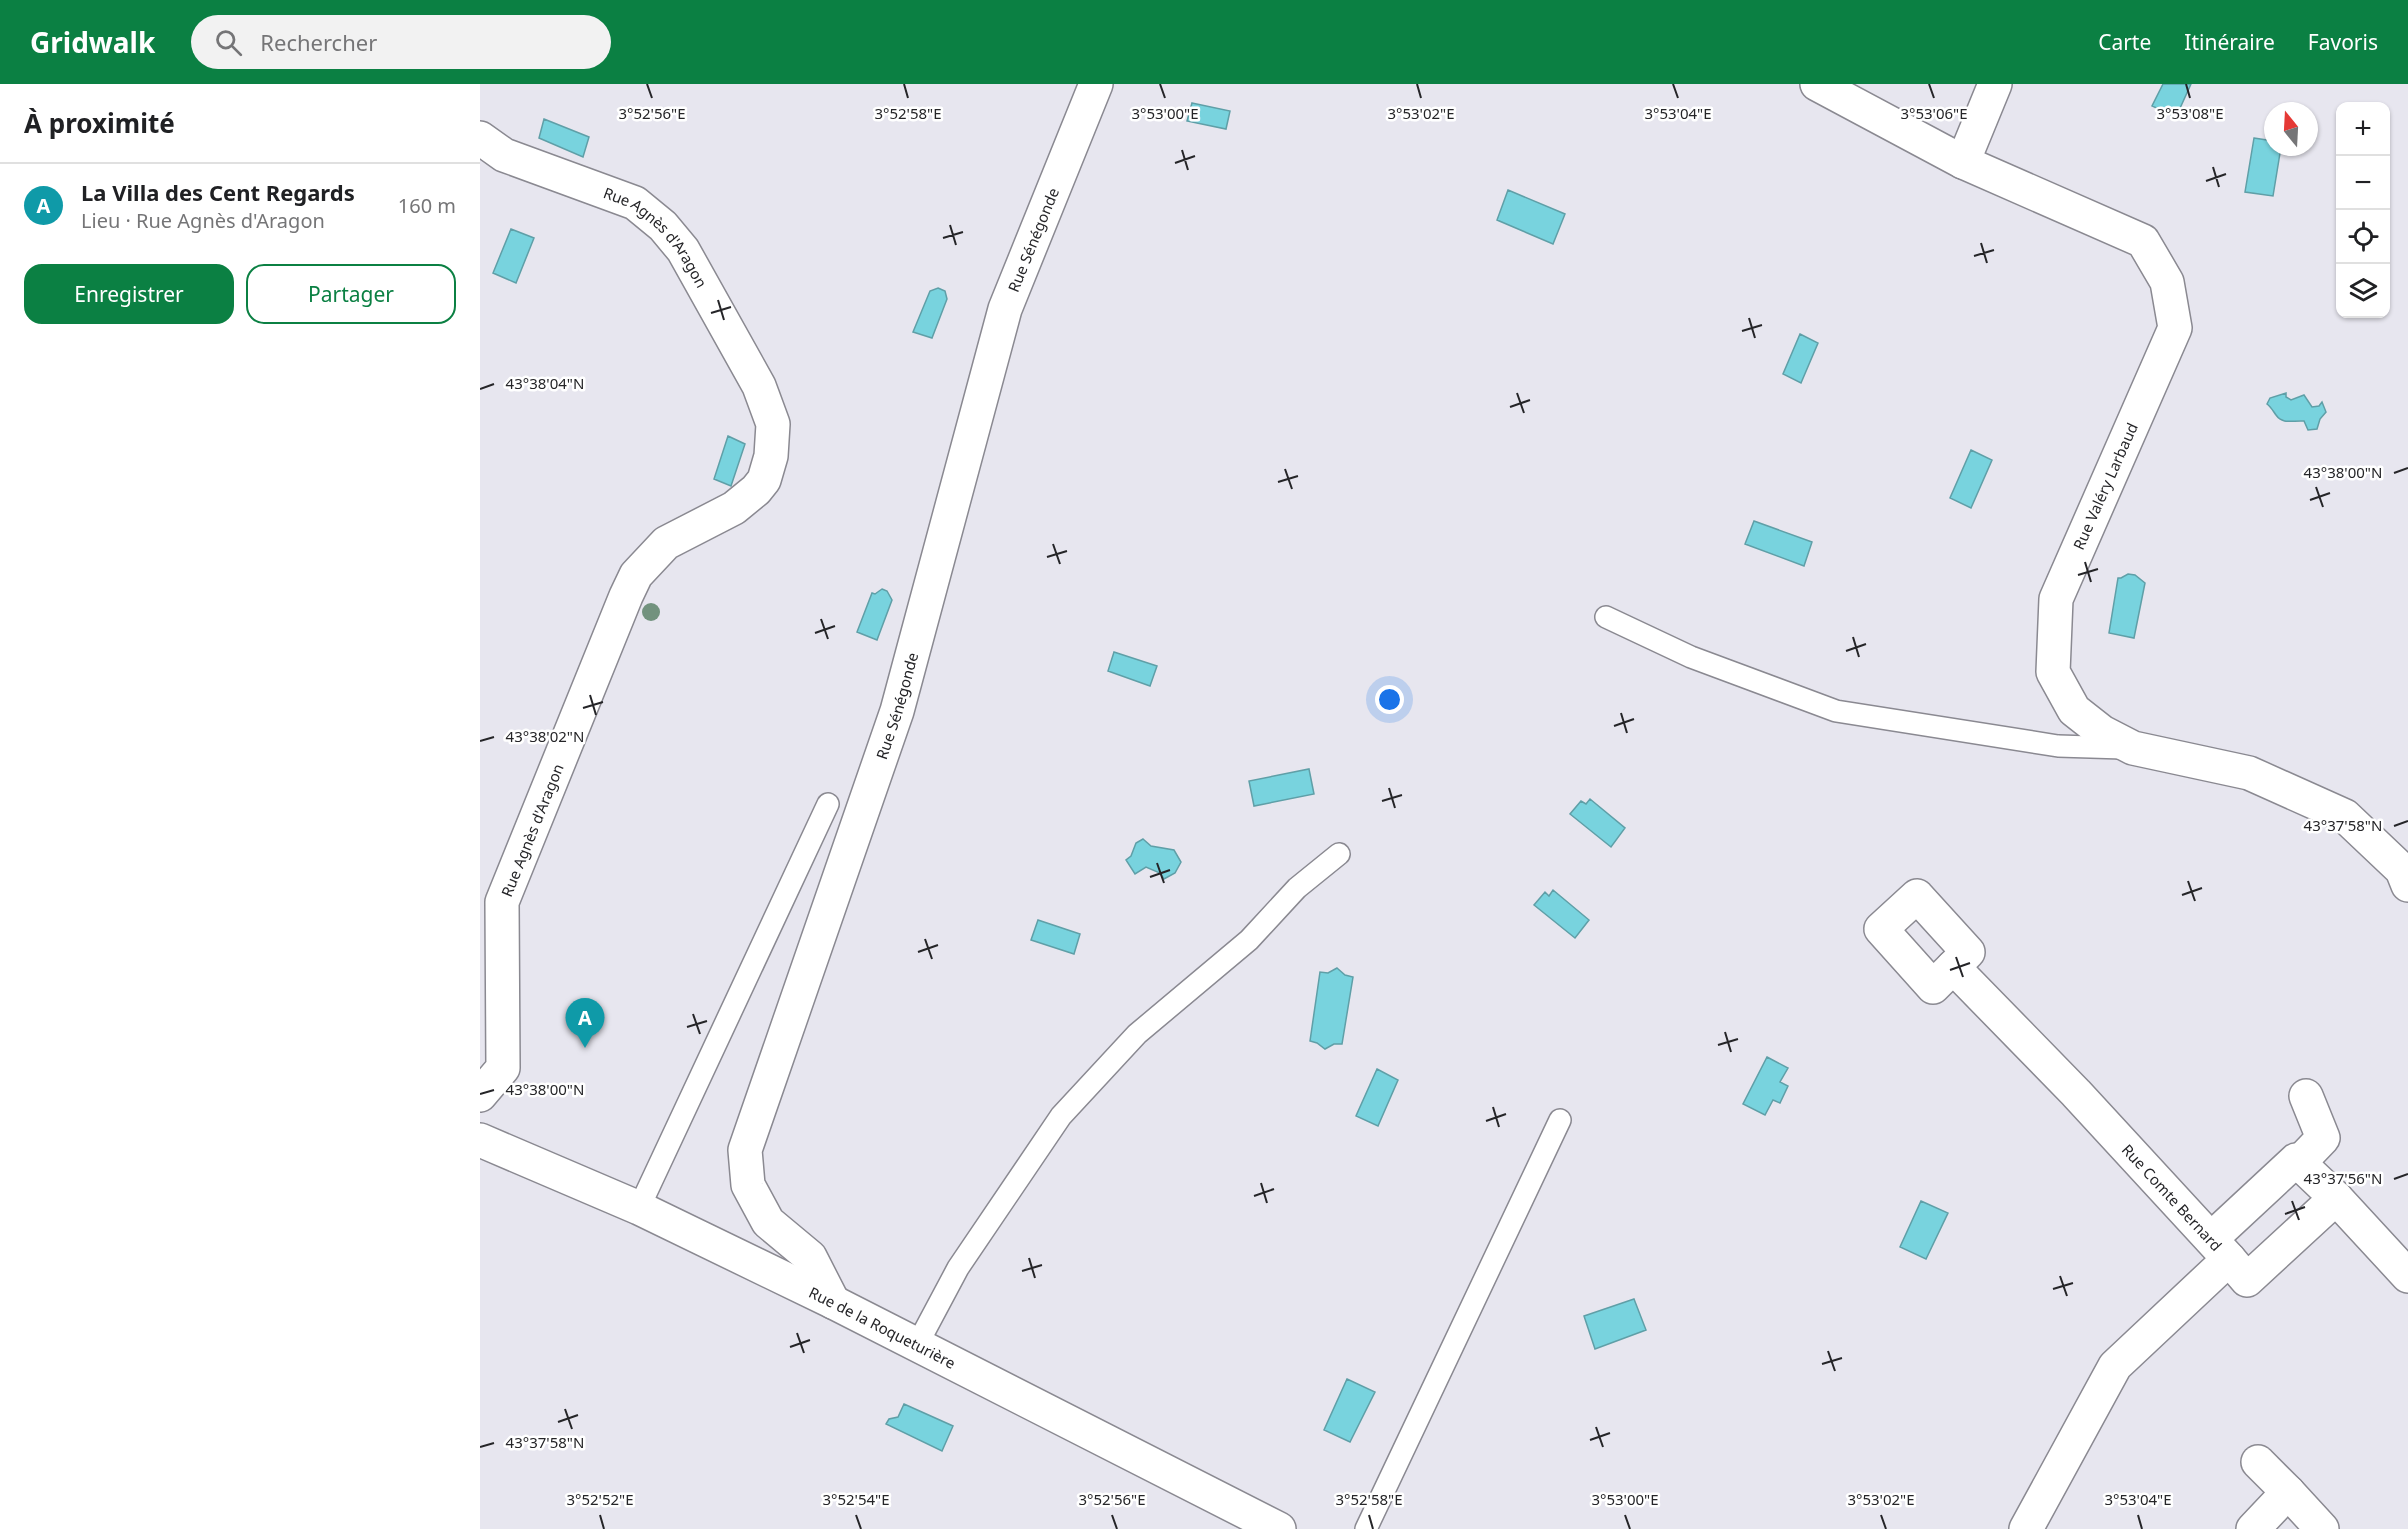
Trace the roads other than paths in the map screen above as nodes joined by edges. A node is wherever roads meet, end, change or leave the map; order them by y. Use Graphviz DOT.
graph roads {
  1 [pos="1096,84"];
  2 [pos="1817,84"];
  3 [pos="1995,84"];
  4 [pos="480,138"];
  5 [pos="1963,162"];
  6 [pos="1606,617"];
  7 [pos="2133,748"];
  8 [pos="828,804"];
  9 [pos="1339,854"];
  10 [pos="2408,885"];
  11 [pos="1953,968"];
  12 [pos="480,1095"];
  13 [pos="2306,1096"];
  14 [pos="1560,1120"];
  15 [pos="480,1140"];
  16 [pos="2299,1163"];
  17 [pos="2336,1198"];
  18 [pos="639,1208"];
  19 [pos="2220,1249"];
  20 [pos="2408,1276"];
  21 [pos="833,1302"];
  22 [pos="917,1345"];
  23 [pos="2259,1462"];
  24 [pos="2288,1492"];
  25 [pos="1279,1529"];
  26 [pos="1366,1529"];
  27 [pos="2026,1529"];
  28 [pos="2253,1529"];
  29 [pos="2322,1529"];
  1 -- 21 [label="street, Rue Sénégonde"];
  2 -- 5 [label="street, Rue Valéry Larbaud"];
  3 -- 5 [label="street"];
  4 -- 12 [label="street, Rue Agnès d'Aragon"];
  5 -- 7 [label="street, Rue Valéry Larbaud"];
  6 -- 7 [label="lane"];
  7 -- 10 [label="street, Rue Valéry Larbaud"];
  8 -- 18 [label="lane"];
  9 -- 22 [label="lane"];
  11 -- 19 [label="street, Rue Comte Bernard"];
  13 -- 16 [label="street"];
  14 -- 26 [label="lane"];
  15 -- 18 [label="street, Rue de la Roqueturière"];
  16 -- 17 [label="street"];
  16 -- 19 [label="street"];
  17 -- 19 [label="street"];
  17 -- 20 [label="street"];
  18 -- 21 [label="street, Rue de la Roqueturière"];
  19 -- 27 [label="street, Rue Comte Bernard"];
  21 -- 22 [label="street, Rue de la Roqueturière"];
  22 -- 25 [label="street, Rue de la Roqueturière"];
  23 -- 24 [label="street"];
  24 -- 28 [label="street"];
  24 -- 29 [label="street"];
}
